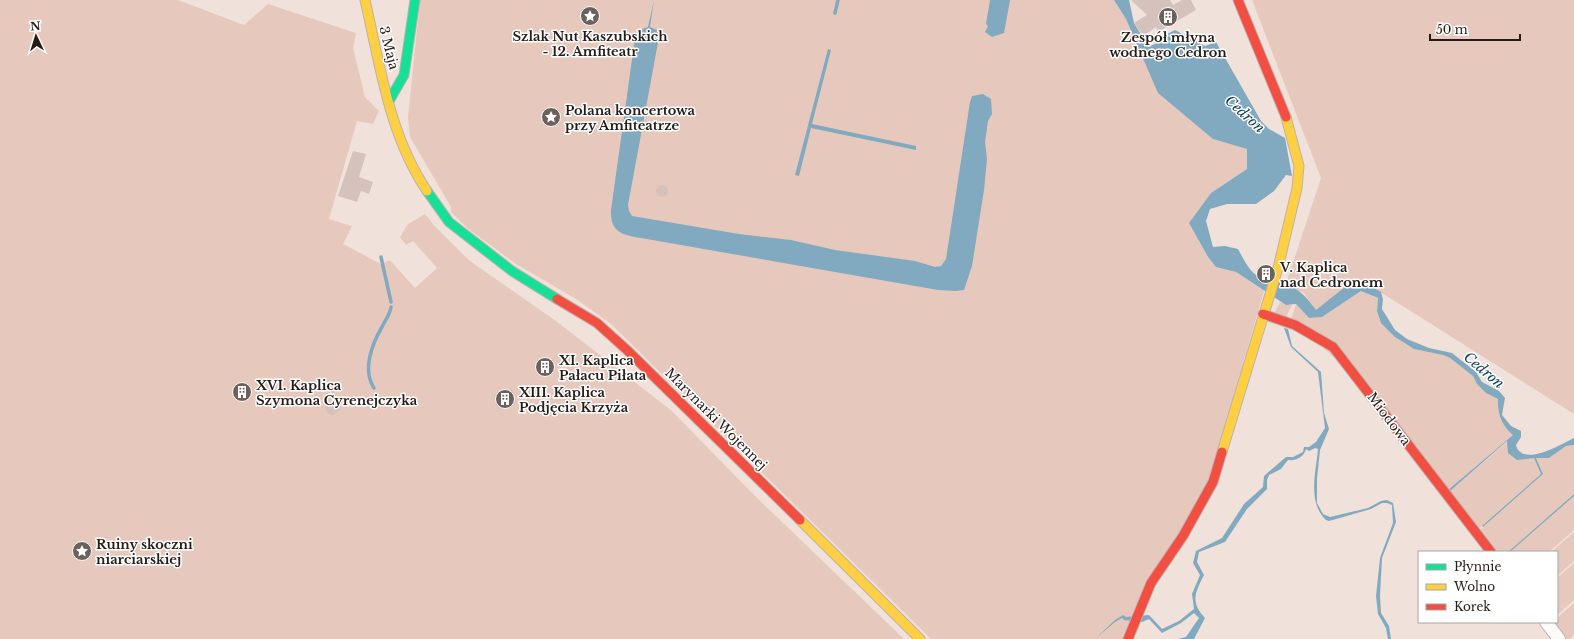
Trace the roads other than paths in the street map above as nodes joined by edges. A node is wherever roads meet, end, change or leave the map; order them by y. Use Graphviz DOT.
graph roads {
  1 [pos="364,0"];
  2 [pos="415,0"];
  3 [pos="1238,0"];
  4 [pos="389,101"];
  5 [pos="1263,314"];
  6 [pos="1490,551"];
  7 [pos="1547,623"];
  8 [pos="920,639"];
  9 [pos="1128,639"];
  10 [pos="1559,639"];
  1 -- 4 [label="street, 3 Maja"];
  2 -- 4 [label="street"];
  3 -- 5 [label="street"];
  4 -- 8 [label="street, Marynarki Wojennej"];
  5 -- 6 [label="street, Miodowa"];
  5 -- 9 [label="street"];
  7 -- 10 [label="street"];
}
